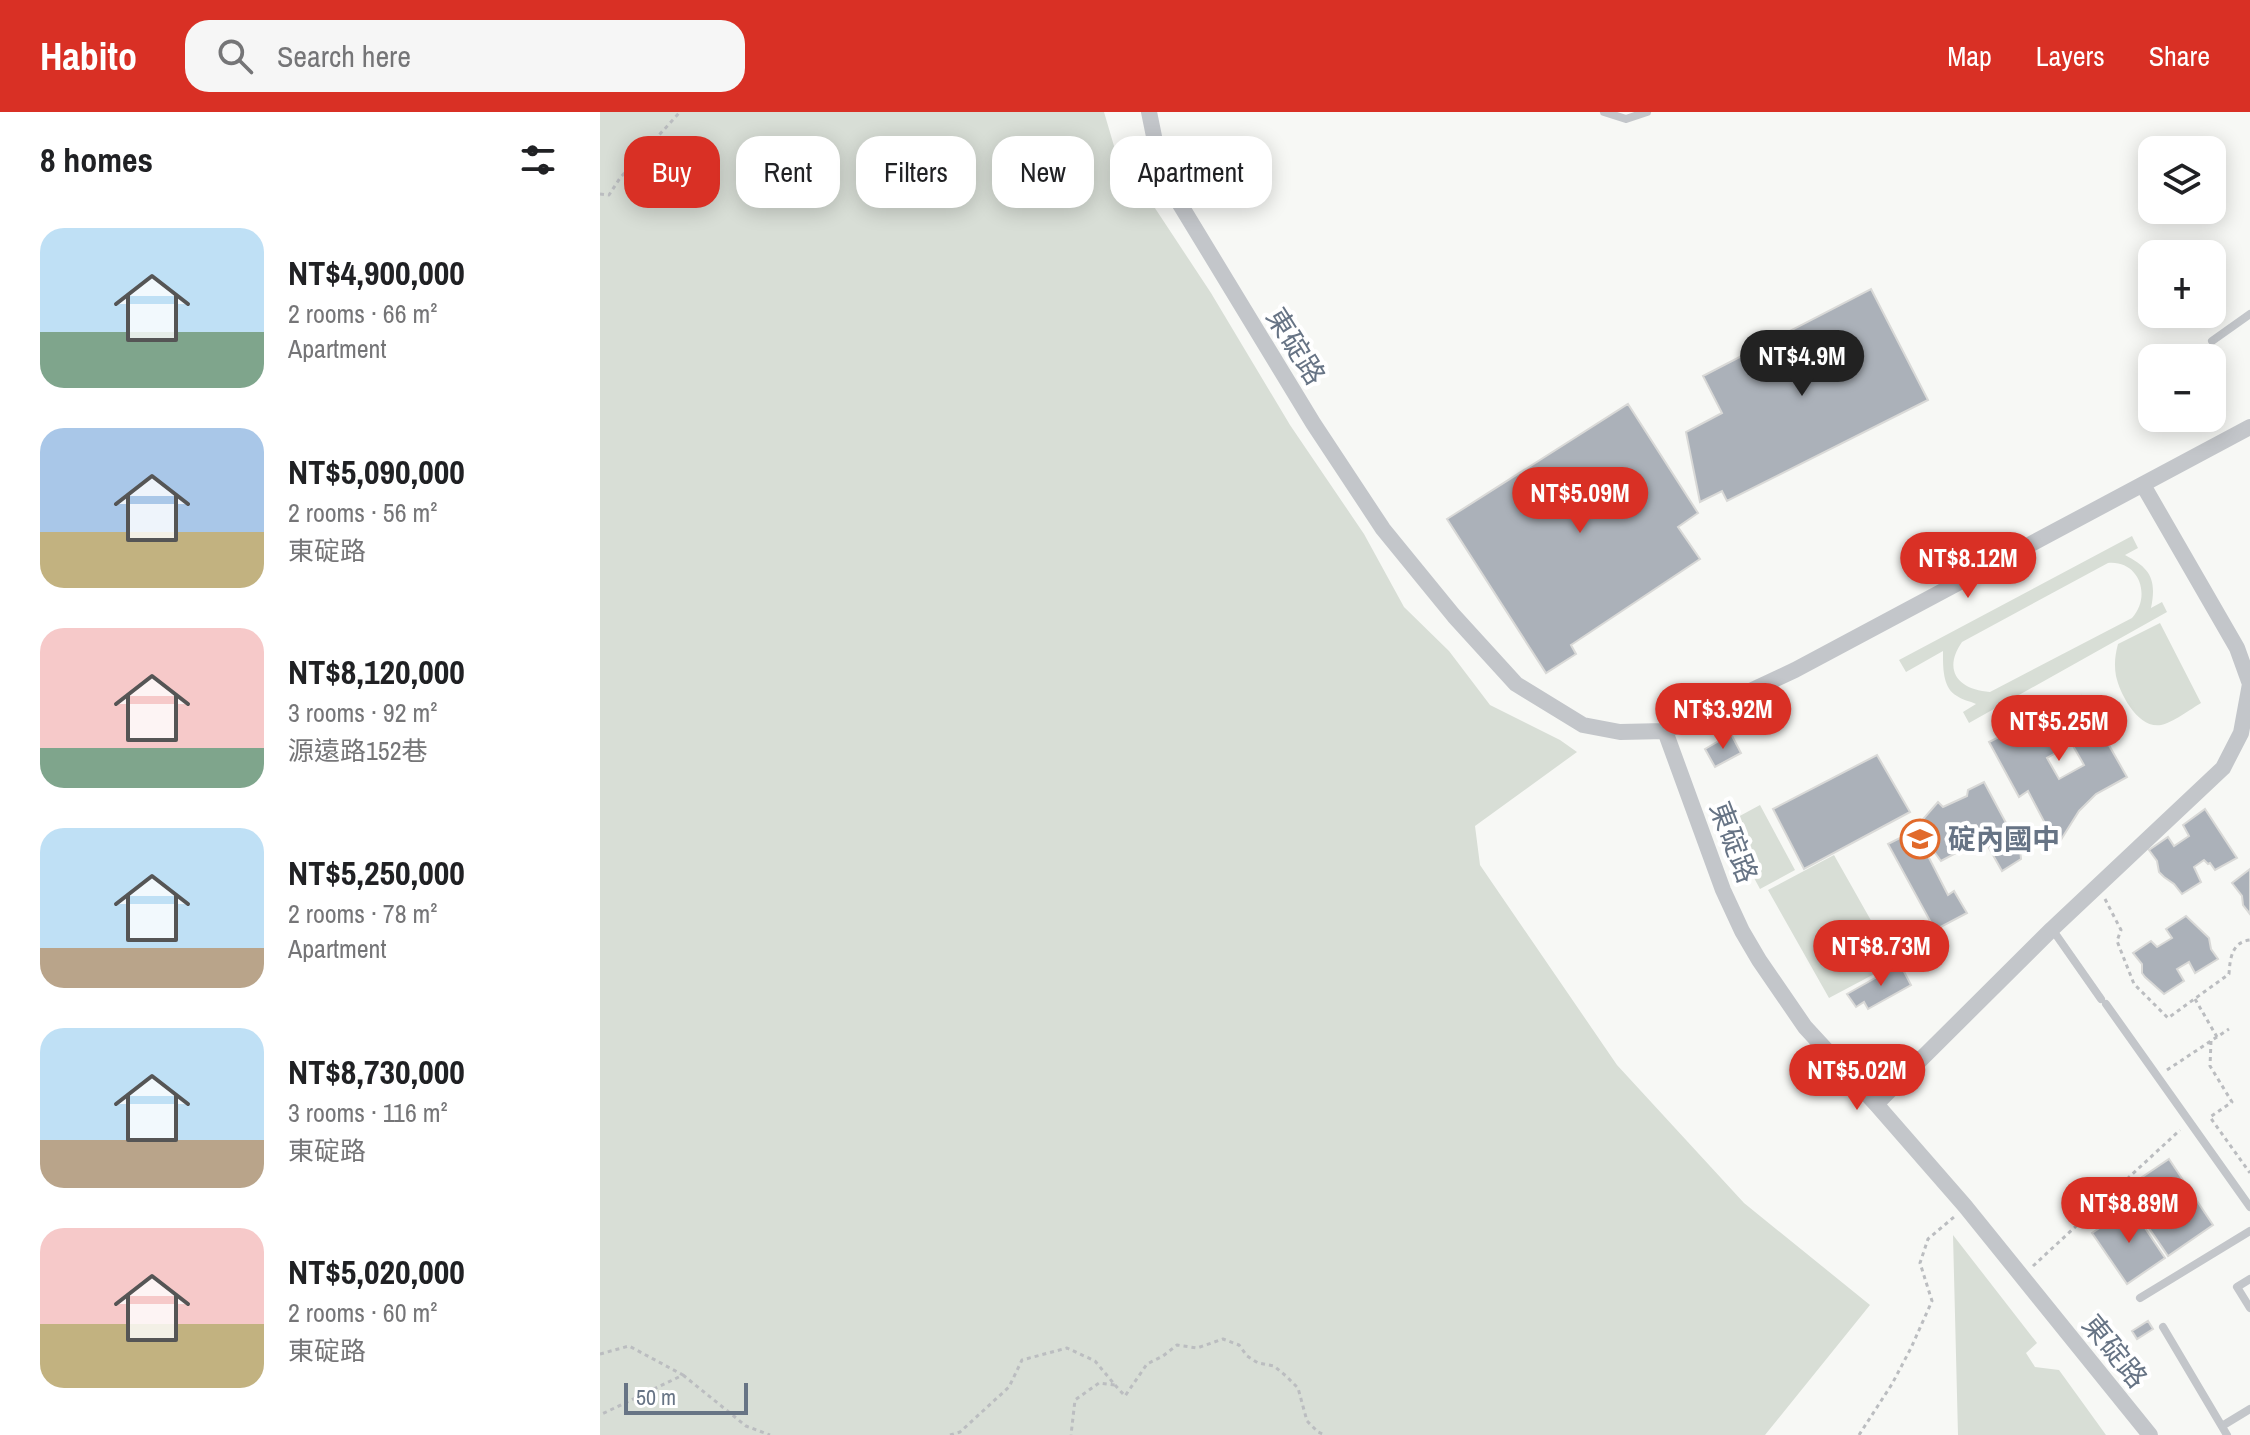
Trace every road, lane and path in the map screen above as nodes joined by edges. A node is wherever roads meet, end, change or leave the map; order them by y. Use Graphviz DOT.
graph roads {
  1 [pos="680,112"];
  2 [pos="1149,112"];
  3 [pos="1604,112"];
  4 [pos="1647,112"];
  5 [pos="600,194"];
  6 [pos="2250,314"];
  7 [pos="2212,341"];
  8 [pos="2250,427"];
  9 [pos="2143,485"];
  10 [pos="1665,731"];
  11 [pos="2246,735"];
  12 [pos="2105,899"];
  13 [pos="2052,929"];
  14 [pos="2250,940"];
  15 [pos="2195,999"];
  16 [pos="2229,1029"];
  17 [pos="2217,1037"];
  18 [pos="2211,1041"];
  19 [pos="2157,1076"];
  20 [pos="1876,1104"];
  21 [pos="2189,1122"];
  22 [pos="2250,1173"];
  23 [pos="1965,1206"];
  24 [pos="2250,1207"];
  25 [pos="2250,1231"];
  26 [pos="2021,1277"];
  27 [pos="2250,1279"];
  28 [pos="2140,1298"];
  29 [pos="2250,1308"];
  30 [pos="2163,1327"];
  31 [pos="600,1354"];
  32 [pos="683,1375"];
  33 [pos="1115,1385"];
  34 [pos="2250,1409"];
  35 [pos="600,1415"];
  36 [pos="2222,1426"];
  37 [pos="770,1435"];
  38 [pos="950,1435"];
  39 [pos="1071,1435"];
  40 [pos="1325,1435"];
  41 [pos="1859,1435"];
  42 [pos="2150,1435"];
  43 [pos="2227,1435"];
  1 -- 5 [label="path"];
  2 -- 10 [label="street, 東碇路"];
  3 -- 4 [label="lane"];
  6 -- 7 [label="lane"];
  8 -- 9 [label="street"];
  9 -- 10 [label="street"];
  9 -- 11 [label="street"];
  10 -- 20 [label="street, 東碇路"];
  11 -- 13 [label="street"];
  12 -- 15 [label="path"];
  13 -- 19 [label="lane"];
  13 -- 20 [label="street"];
  14 -- 15 [label="path"];
  15 -- 17 [label="path"];
  16 -- 17 [label="path"];
  17 -- 18 [label="path"];
  18 -- 19 [label="path"];
  18 -- 22 [label="path"];
  19 -- 21 [label="lane"];
  20 -- 23 [label="street, 東碇路"];
  21 -- 24 [label="lane"];
  21 -- 26 [label="path"];
  23 -- 26 [label="street, 東碇路"];
  23 -- 41 [label="path"];
  25 -- 28 [label="lane"];
  26 -- 42 [label="street, 東碇路"];
  27 -- 29 [label="lane"];
  30 -- 36 [label="lane"];
  31 -- 32 [label="path"];
  32 -- 35 [label="path"];
  32 -- 37 [label="path"];
  33 -- 38 [label="path"];
  33 -- 39 [label="path"];
  33 -- 40 [label="path"];
  34 -- 36 [label="lane"];
  36 -- 43 [label="lane"];
}
